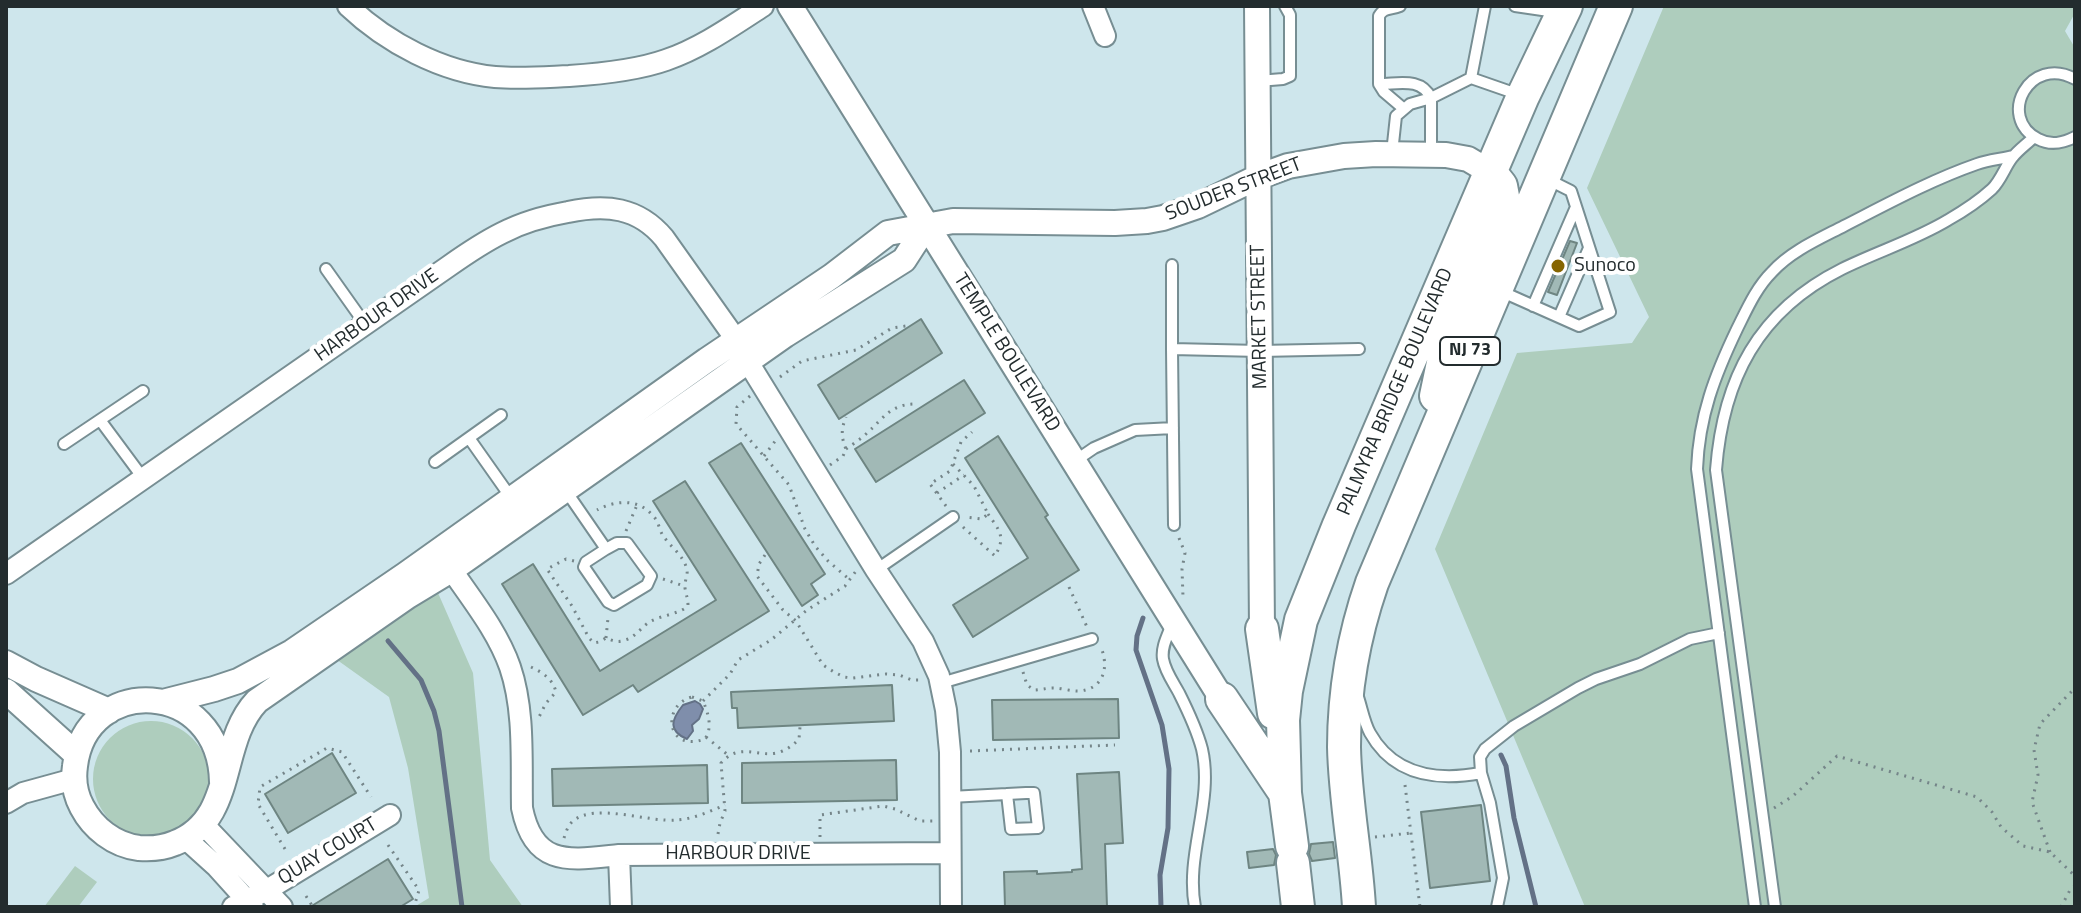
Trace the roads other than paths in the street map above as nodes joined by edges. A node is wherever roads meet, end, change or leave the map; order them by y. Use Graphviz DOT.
graph roads {
  1 [pos="348,6"];
  2 [pos="763,6"];
  3 [pos="790,6"];
  4 [pos="1093,6"];
  5 [pos="1257,6"];
  6 [pos="1285,6"];
  7 [pos="1400,6"];
  8 [pos="1485,6"];
  9 [pos="1515,6"];
  10 [pos="1616,6"];
  11 [pos="1564,10"];
  12 [pos="1105,36"];
  13 [pos="1471,78"];
  14 [pos="2075,79"];
  15 [pos="1258,81"];
  16 [pos="1379,84"];
  17 [pos="1523,96"];
  18 [pos="1431,98"];
  19 [pos="1404,109"];
  20 [pos="2034,137"];
  21 [pos="2075,137"];
  22 [pos="1392,154"];
  23 [pos="1431,155"];
  24 [pos="2013,156"];
  25 [pos="1490,172"];
  26 [pos="1258,177"];
  27 [pos="1545,178"];
  28 [pos="1576,207"];
  29 [pos="926,226"];
  30 [pos="1589,248"];
  31 [pos="1172,265"];
  32 [pos="326,269"];
  33 [pos="1496,290"];
  34 [pos="1533,306"];
  35 [pos="1559,317"];
  36 [pos="365,324"];
  37 [pos="1172,349"];
  38 [pos="1359,349"];
  39 [pos="1260,351"];
  40 [pos="743,352"];
  41 [pos="143,391"];
  42 [pos="501,415"];
  43 [pos="100,420"];
  44 [pos="1173,428"];
  45 [pos="469,438"];
  46 [pos="64,444"];
  47 [pos="1074,461"];
  48 [pos="435,462"];
  49 [pos="1421,469"];
  50 [pos="143,478"];
  51 [pos="558,480"];
  52 [pos="518,508"];
  53 [pos="953,517"];
  54 [pos="1174,525"];
  55 [pos="606,549"];
  56 [pos="444,560"];
  57 [pos="876,570"];
  58 [pos="6,574"];
  59 [pos="1173,621"];
  60 [pos="1262,629"];
  61 [pos="1719,633"];
  62 [pos="1092,639"];
  63 [pos="295,661"];
  64 [pos="6,663"];
  65 [pos="1350,676"];
  66 [pos="940,680"];
  67 [pos="6,691"];
  68 [pos="1222,699"];
  69 [pos="163,702"];
  70 [pos="109,711"];
  71 [pos="1283,748"];
  72 [pos="76,754"];
  73 [pos="1481,773"];
  74 [pos="74,779"];
  75 [pos="222,782"];
  76 [pos="1285,793"];
  77 [pos="1007,794"];
  78 [pos="950,797"];
  79 [pos="6,803"];
  80 [pos="390,815"];
  81 [pos="194,831"];
  82 [pos="950,853"];
  83 [pos="619,855"];
  84 [pos="267,890"];
  85 [pos="245,905"];
  86 [pos="282,907"];
  87 [pos="621,907"];
  88 [pos="951,907"];
  89 [pos="1195,907"];
  90 [pos="1298,907"];
  91 [pos="1359,907"];
  92 [pos="1497,907"];
  93 [pos="1755,907"];
  94 [pos="1775,907"];
  1 -- 2 [label="street"];
  3 -- 29 [label="street, TEMPLE BOULEVARD"];
  4 -- 12 [label="street"];
  5 -- 15 [label="street, MARKET STREET"];
  6 -- 15 [label="lane"];
  7 -- 16 [label="lane"];
  8 -- 13 [label="lane"];
  9 -- 11 [label="lane"];
  10 -- 27 [label="highway, NJ 73"];
  11 -- 17 [label="highway, PALMYRA BRIDGE BOULEVARD / NJ 73"];
  13 -- 17 [label="lane"];
  13 -- 18 [label="lane"];
  14 -- 20 [label="lane"];
  15 -- 26 [label="street, MARKET STREET"];
  16 -- 18 [label="lane"];
  16 -- 19 [label="lane"];
  17 -- 25 [label="highway, PALMYRA BRIDGE BOULEVARD / NJ 73"];
  18 -- 19 [label="lane"];
  18 -- 23 [label="lane"];
  19 -- 22 [label="lane"];
  20 -- 21 [label="lane"];
  20 -- 24 [label="lane"];
  22 -- 23 [label="street, SOUDER STREET"];
  22 -- 26 [label="street, SOUDER STREET"];
  23 -- 25 [label="street, SOUDER STREET"];
  24 -- 61 [label="lane"];
  24 -- 94 [label="lane"];
  25 -- 49 [label="highway"];
  25 -- 71 [label="highway, PALMYRA BRIDGE BOULEVARD / NJ 73"];
  26 -- 29 [label="street, SOUDER STREET"];
  26 -- 39 [label="street, MARKET STREET"];
  27 -- 28 [label="lane"];
  27 -- 33 [label="highway, NJ 73"];
  28 -- 30 [label="lane"];
  28 -- 34 [label="lane"];
  29 -- 40 [label="street"];
  29 -- 47 [label="street, TEMPLE BOULEVARD"];
  30 -- 35 [label="lane"];
  30 -- 35 [label="lane"];
  31 -- 37 [label="lane"];
  32 -- 36 [label="lane"];
  33 -- 34 [label="lane"];
  33 -- 49 [label="highway, NJ 73"];
  34 -- 35 [label="lane"];
  36 -- 40 [label="street, HARBOUR DRIVE"];
  36 -- 50 [label="street, HARBOUR DRIVE"];
  37 -- 39 [label="lane"];
  37 -- 44 [label="lane"];
  38 -- 39 [label="lane"];
  39 -- 60 [label="street, MARKET STREET"];
  40 -- 51 [label="street"];
  40 -- 57 [label="street, HARBOUR DRIVE"];
  41 -- 43 [label="lane"];
  42 -- 45 [label="lane"];
  43 -- 46 [label="lane"];
  43 -- 50 [label="lane"];
  44 -- 47 [label="lane"];
  44 -- 54 [label="lane"];
  45 -- 48 [label="lane"];
  45 -- 52 [label="lane"];
  47 -- 59 [label="street, TEMPLE BOULEVARD"];
  49 -- 65 [label="highway, NJ 73"];
  50 -- 58 [label="street, HARBOUR DRIVE"];
  51 -- 52 [label="street"];
  51 -- 55 [label="lane"];
  52 -- 56 [label="street"];
  53 -- 57 [label="lane"];
  55 -- 55 [label="lane"];
  56 -- 63 [label="street"];
  56 -- 83 [label="street, HARBOUR DRIVE"];
  57 -- 66 [label="street, HARBOUR DRIVE"];
  59 -- 68 [label="street, TEMPLE BOULEVARD"];
  59 -- 89 [label="lane"];
  60 -- 71 [label="highway"];
  61 -- 73 [label="lane"];
  61 -- 93 [label="lane"];
  62 -- 66 [label="lane"];
  63 -- 69 [label="street"];
  63 -- 75 [label="street"];
  64 -- 70 [label="street"];
  65 -- 73 [label="lane"];
  65 -- 91 [label="highway, NJ 73"];
  66 -- 78 [label="street, HARBOUR DRIVE"];
  67 -- 72 [label="street"];
  68 -- 76 [label="highway"];
  69 -- 70 [label="street"];
  69 -- 75 [label="street"];
  70 -- 72 [label="street"];
  71 -- 76 [label="highway, PALMYRA BRIDGE BOULEVARD / NJ 73"];
  72 -- 74 [label="street"];
  73 -- 92 [label="lane"];
  74 -- 79 [label="street"];
  74 -- 81 [label="street"];
  75 -- 81 [label="street"];
  76 -- 90 [label="highway, NJ 73"];
  77 -- 78 [label="lane"];
  78 -- 82 [label="street, HARBOUR DRIVE"];
  80 -- 84 [label="street, QUAY COURT"];
  81 -- 84 [label="street"];
  81 -- 85 [label="street"];
  82 -- 83 [label="street, HARBOUR DRIVE"];
  82 -- 88 [label="street, HARBOUR DRIVE"];
  83 -- 87 [label="street"];
  84 -- 85 [label="street, QUAY COURT"];
  84 -- 86 [label="street"];
}
